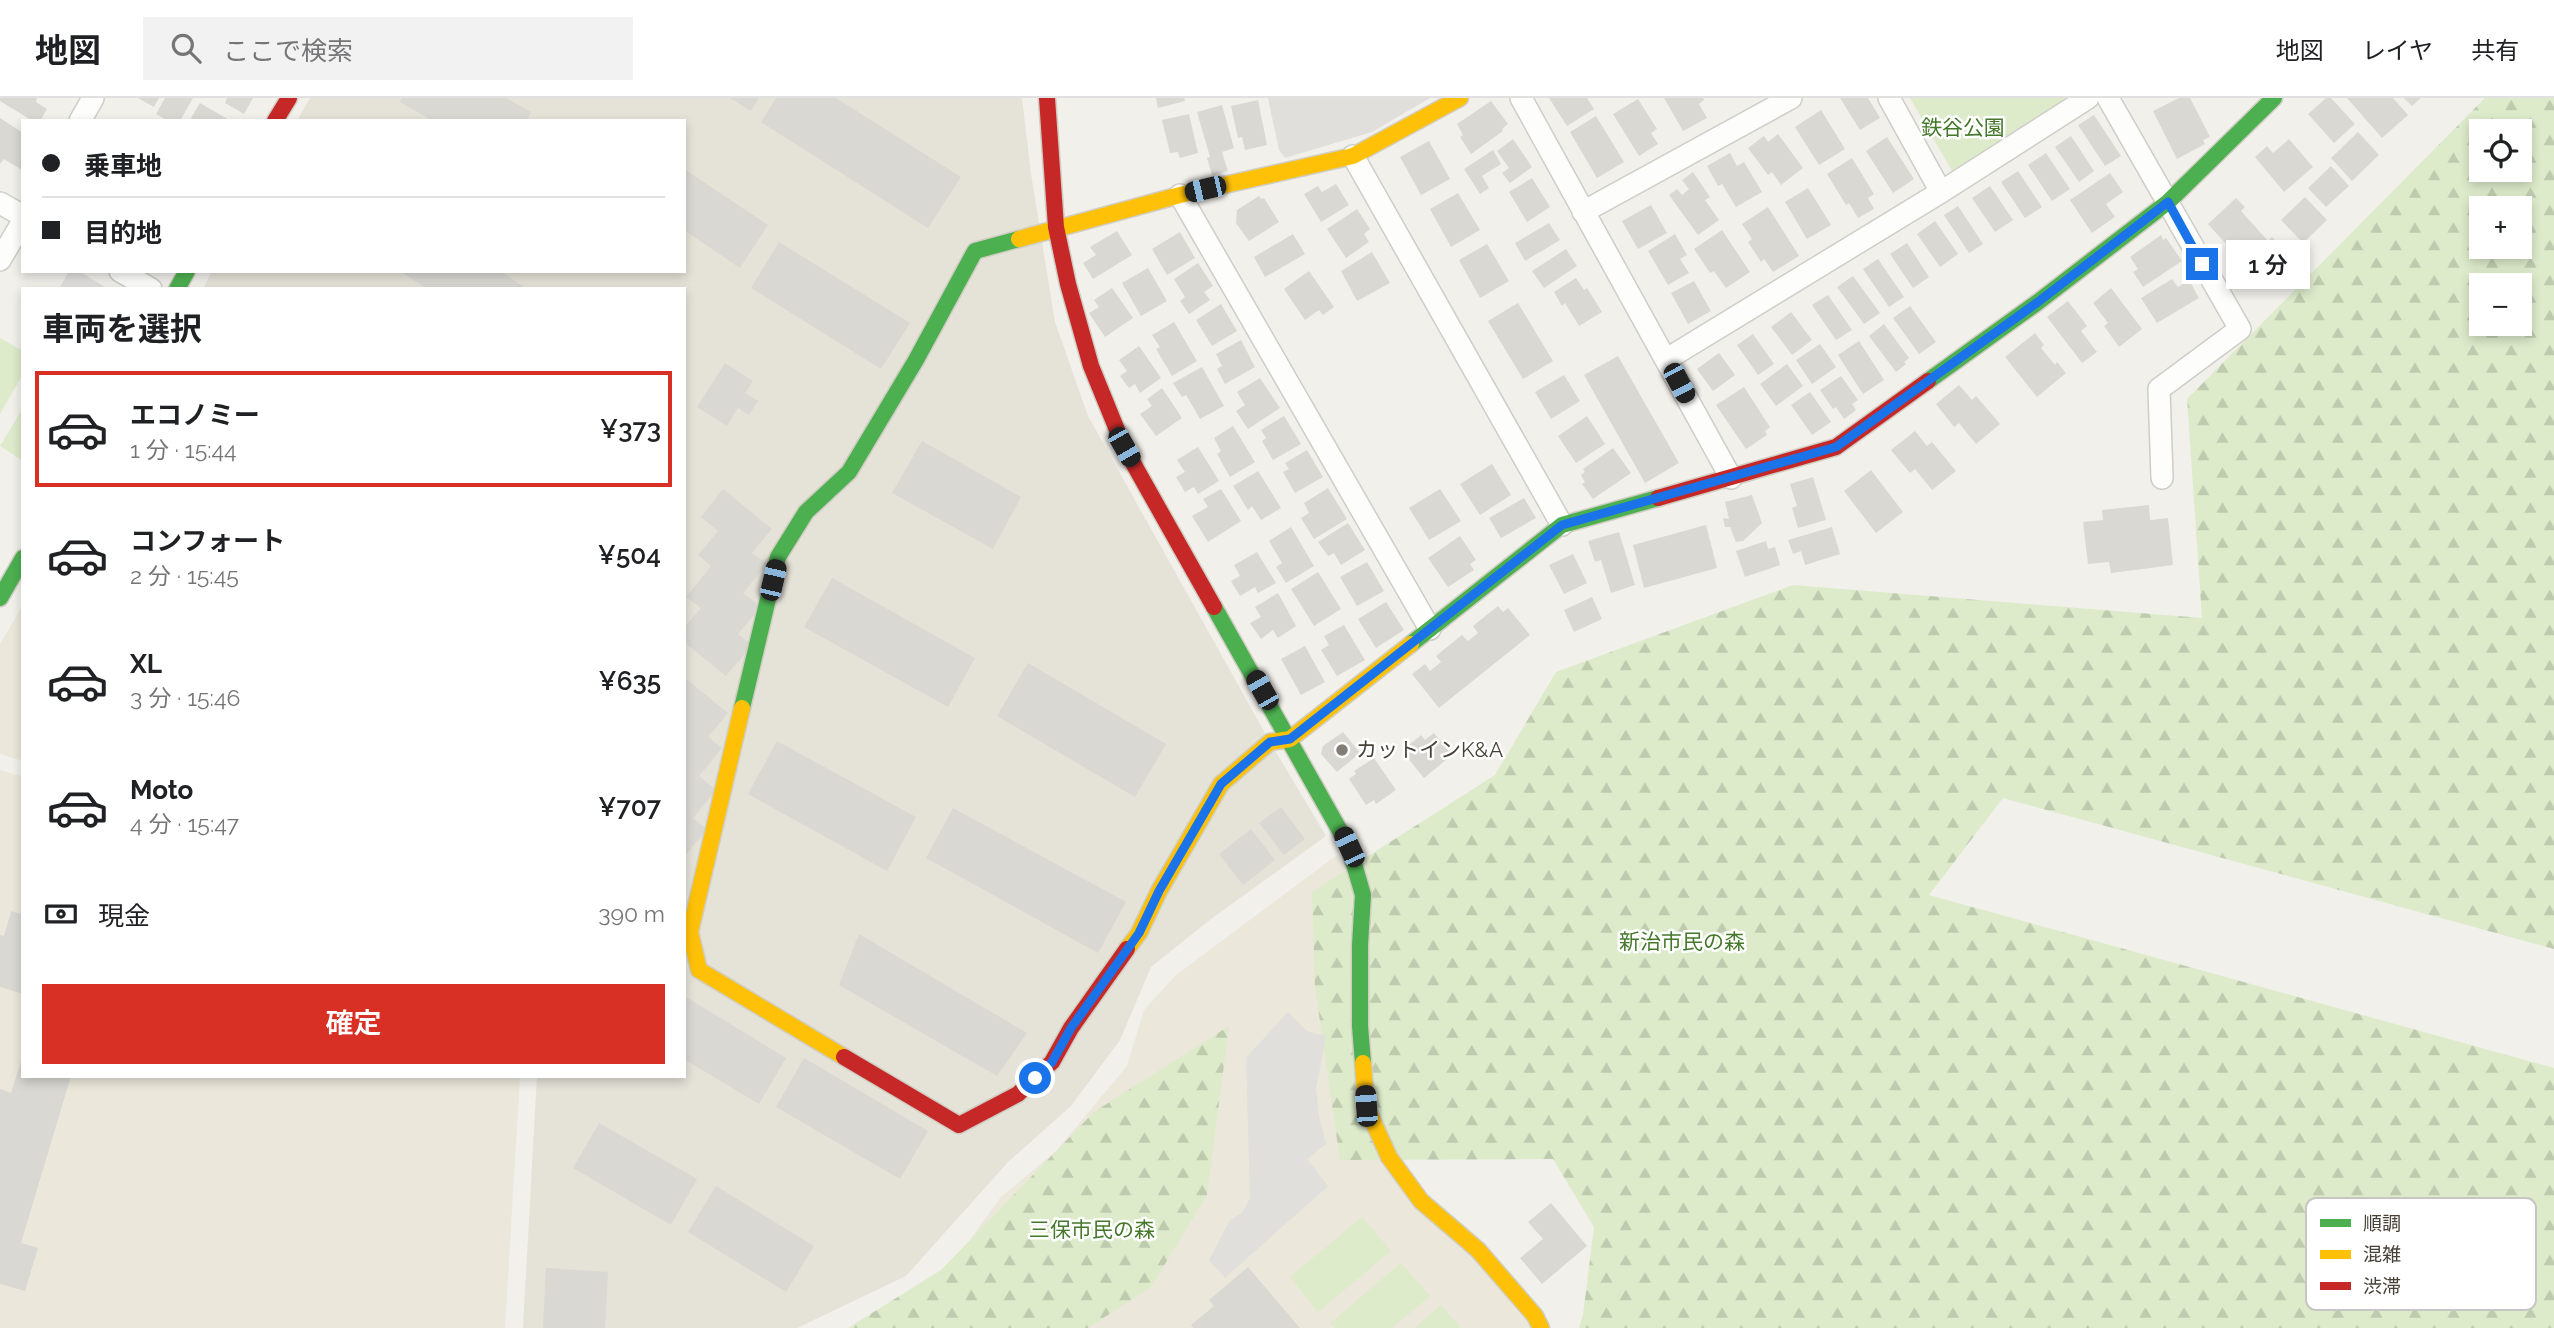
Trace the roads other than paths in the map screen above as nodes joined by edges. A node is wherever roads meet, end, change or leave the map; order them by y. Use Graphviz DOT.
graph roads {
  1 [pos="93,98"];
  2 [pos="289,98"];
  3 [pos="1046,98"];
  4 [pos="1460,98"];
  5 [pos="1521,98"];
  6 [pos="1791,98"];
  7 [pos="1889,98"];
  8 [pos="2088,98"];
  9 [pos="2108,98"];
  10 [pos="2274,98"];
  11 [pos="81,119"];
  12 [pos="276,119"];
  13 [pos="1353,156"];
  14 [pos="1941,192"];
  15 [pos="1180,195"];
  16 [pos="2168,202"];
  17 [pos="0,203"];
  18 [pos="1583,212"];
  19 [pos="21,217"];
  20 [pos="21,222"];
  21 [pos="1056,227"];
  22 [pos="0,260"];
  23 [pos="123,273"];
  24 [pos="148,287"];
  25 [pos="1667,359"];
  26 [pos="1731,478"];
  27 [pos="2162,478"];
  28 [pos="1562,525"];
  29 [pos="21,561"];
  30 [pos="0,598"];
  31 [pos="1430,629"];
  32 [pos="1290,739"];
  33 [pos="1541,1328"];
  1 -- 11 [label="street"];
  2 -- 12 [label="street"];
  3 -- 21 [label="street"];
  4 -- 13 [label="street"];
  5 -- 18 [label="street"];
  6 -- 18 [label="street"];
  7 -- 14 [label="street"];
  8 -- 14 [label="street"];
  9 -- 16 [label="street"];
  10 -- 16 [label="street"];
  13 -- 15 [label="street"];
  13 -- 28 [label="street"];
  14 -- 25 [label="street"];
  15 -- 21 [label="street"];
  15 -- 31 [label="street"];
  16 -- 26 [label="street"];
  16 -- 27 [label="street"];
  17 -- 19 [label="street"];
  18 -- 25 [label="street"];
  20 -- 22 [label="street"];
  21 -- 32 [label="street"];
  21 -- 32 [label="street"];
  23 -- 24 [label="street"];
  25 -- 26 [label="street"];
  26 -- 28 [label="street"];
  28 -- 31 [label="street"];
  29 -- 30 [label="street"];
  31 -- 32 [label="street"];
  32 -- 33 [label="street"];
}
